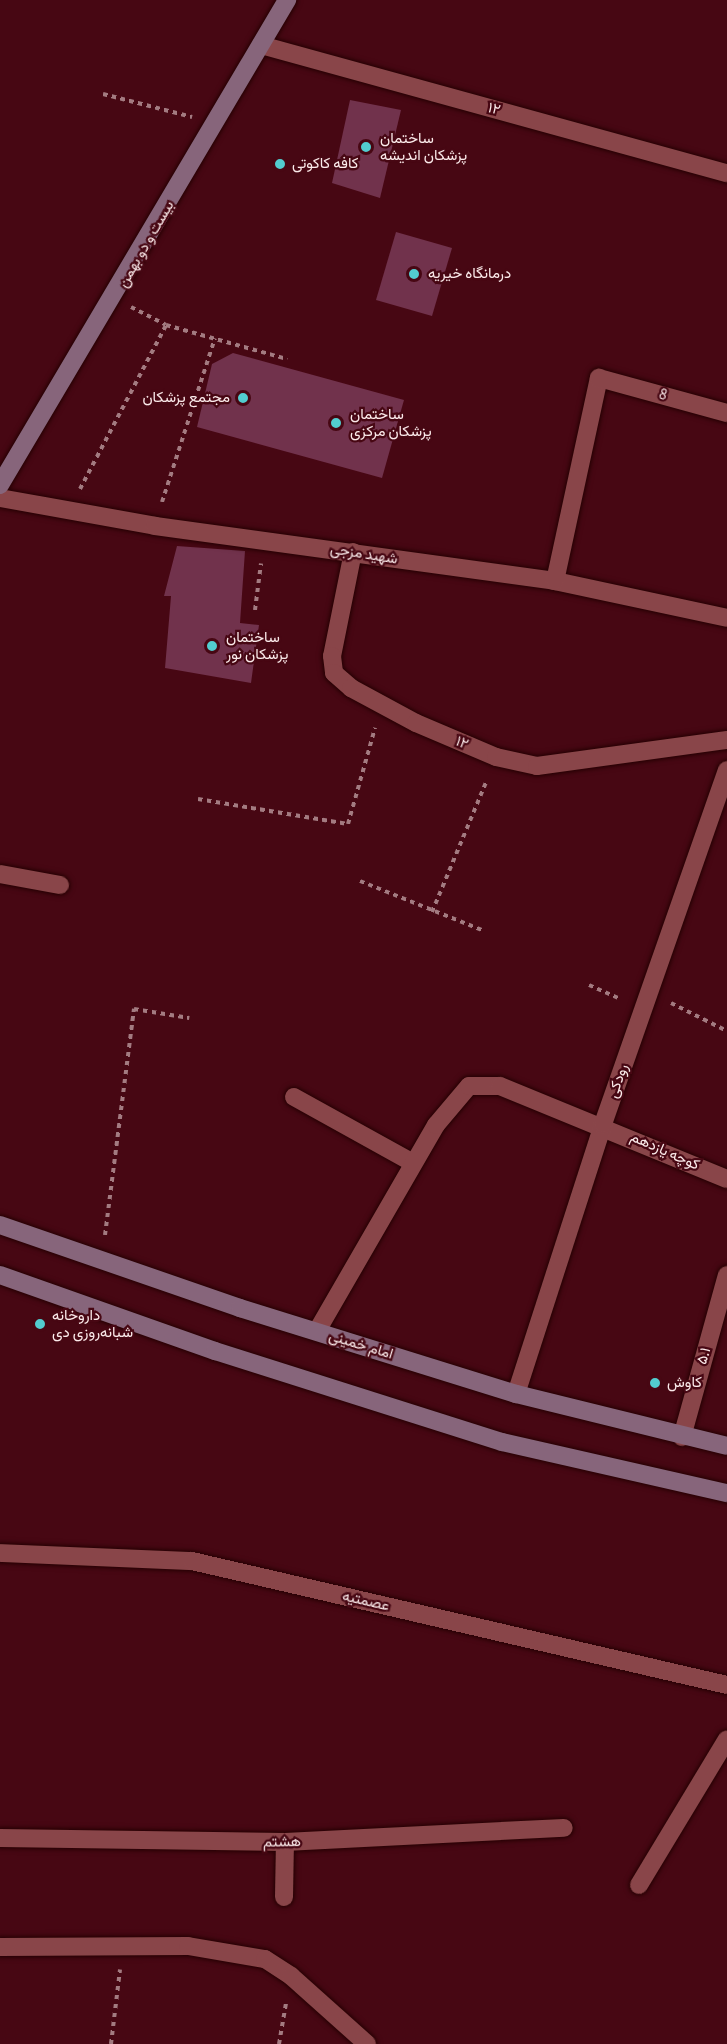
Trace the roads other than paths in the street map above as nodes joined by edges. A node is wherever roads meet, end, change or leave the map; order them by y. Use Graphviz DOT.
graph roads {
  1 [pos="287,0"];
  2 [pos="261,45"];
  3 [pos="727,173"];
  4 [pos="727,413"];
  5 [pos="0,485"];
  6 [pos="0,498"];
  7 [pos="354,552"];
  8 [pos="555,580"];
  9 [pos="727,618"];
  10 [pos="727,740"];
  11 [pos="727,770"];
  12 [pos="0,874"];
  13 [pos="60,885"];
  14 [pos="294,1097"];
  15 [pos="603,1124"];
  16 [pos="413,1163"];
  17 [pos="727,1179"];
  18 [pos="0,1225"];
  19 [pos="0,1275"];
  20 [pos="727,1275"];
  21 [pos="316,1331"];
  22 [pos="516,1394"];
  23 [pos="682,1437"];
  24 [pos="727,1446"];
  25 [pos="727,1493"];
  26 [pos="0,1553"];
  27 [pos="727,1685"];
  28 [pos="727,1739"];
  29 [pos="564,1828"];
  30 [pos="0,1838"];
  31 [pos="285,1842"];
  32 [pos="639,1885"];
  33 [pos="284,1897"];
  34 [pos="0,1947"];
  35 [pos="367,2044"];
  1 -- 2 [label="main road, بیست و دو بهمن"];
  2 -- 3 [label="street, ۱۲"];
  2 -- 5 [label="main road, بیست و دو بهمن"];
  4 -- 8 [label="street, 8"];
  6 -- 7 [label="street, شهید مزجی"];
  7 -- 8 [label="street, شهید مزجی"];
  7 -- 10 [label="street, ۱۲"];
  8 -- 9 [label="street, شهید مزجی"];
  11 -- 15 [label="street, رودکی"];
  12 -- 13 [label="street"];
  14 -- 16 [label="street"];
  15 -- 16 [label="street, کوچه یازدهم"];
  15 -- 17 [label="street, کوچه یازدهم"];
  15 -- 22 [label="street, رودکی"];
  16 -- 21 [label="street"];
  18 -- 21 [label="main road, امام خمینی"];
  19 -- 25 [label="main road"];
  20 -- 23 [label="street, ۵.۱"];
  21 -- 22 [label="main road, امام خمینی"];
  22 -- 23 [label="main road, امام خمینی"];
  23 -- 24 [label="main road, امام خمینی"];
  26 -- 27 [label="street, عصمتیه"];
  28 -- 32 [label="street"];
  29 -- 31 [label="street, هشتم"];
  30 -- 31 [label="street, هشتم"];
  31 -- 33 [label="street"];
  34 -- 35 [label="street"];
}
